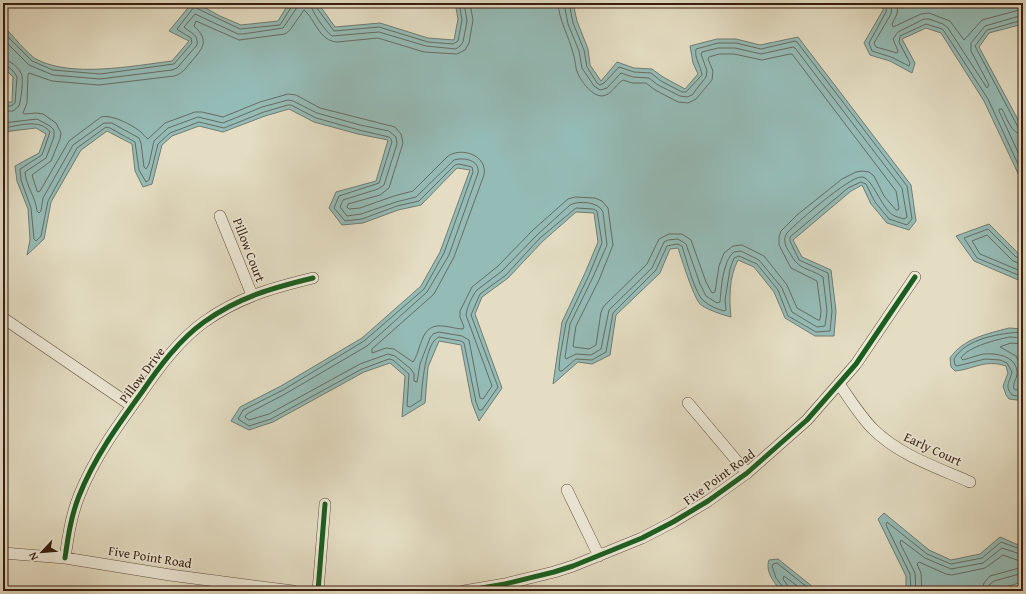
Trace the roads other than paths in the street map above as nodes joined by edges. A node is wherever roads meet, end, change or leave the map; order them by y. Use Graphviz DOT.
graph roads {
  1 [pos="220,216"];
  2 [pos="916,277"];
  3 [pos="313,278"];
  4 [pos="252,295"];
  5 [pos="3,318"];
  6 [pos="839,384"];
  7 [pos="688,403"];
  8 [pos="132,406"];
  9 [pos="747,473"];
  10 [pos="970,482"];
  11 [pos="567,490"];
  12 [pos="325,504"];
  13 [pos="3,553"];
  14 [pos="599,556"];
  15 [pos="65,558"];
  16 [pos="216,586"];
  17 [pos="293,591"];
  18 [pos="318,591"];
  19 [pos="464,591"];
  1 -- 4 [label="street, Pillow Court"];
  2 -- 6 [label="street, Five Point Road"];
  3 -- 4 [label="street, Pillow Drive"];
  4 -- 8 [label="street, Pillow Drive"];
  5 -- 8 [label="street"];
  6 -- 9 [label="street, Five Point Road"];
  6 -- 10 [label="street, Early Court"];
  7 -- 9 [label="street"];
  8 -- 15 [label="street, Pillow Drive"];
  9 -- 14 [label="street, Five Point Road"];
  11 -- 14 [label="street"];
  12 -- 18 [label="street"];
  13 -- 15 [label="street, Five Point Road"];
  14 -- 19 [label="street, Five Point Road"];
  15 -- 16 [label="street, Five Point Road"];
  16 -- 17 [label="street, Five Point Road"];
}
